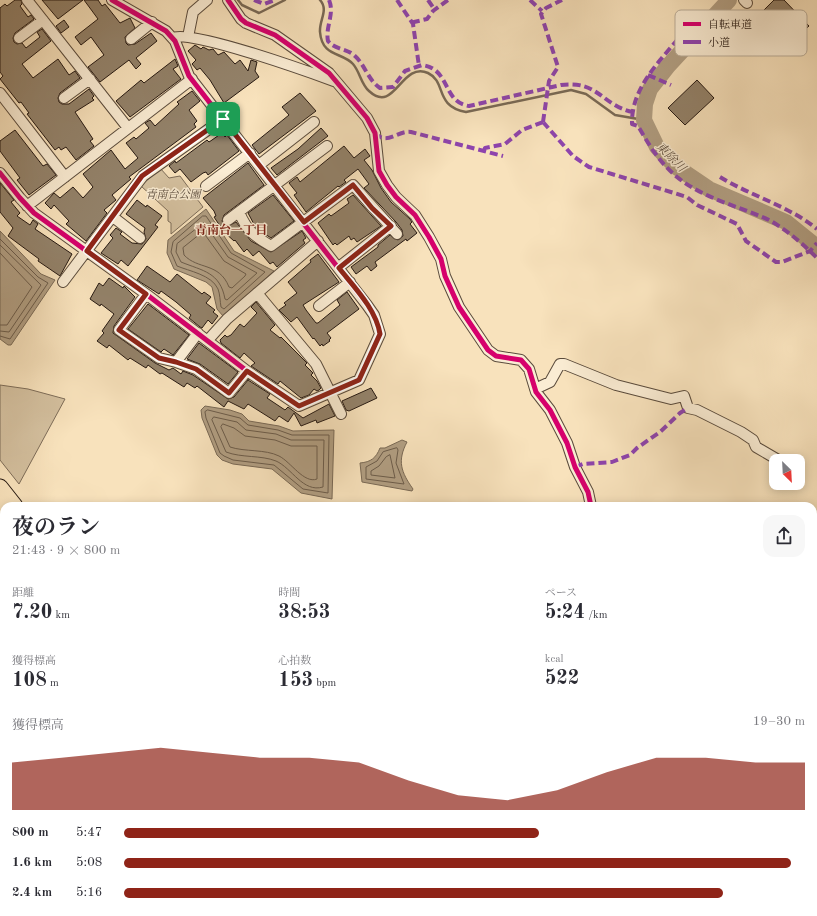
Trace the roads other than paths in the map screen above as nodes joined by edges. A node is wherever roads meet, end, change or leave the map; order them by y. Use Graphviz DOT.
graph roads {
  1 [pos="27,0"];
  2 [pos="112,0"];
  3 [pos="207,0"];
  4 [pos="228,0"];
  5 [pos="43,20"];
  6 [pos="152,22"];
  7 [pos="188,37"];
  8 [pos="20,38"];
  9 [pos="173,38"];
  10 [pos="131,39"];
  11 [pos="90,79"];
  12 [pos="192,79"];
  13 [pos="336,82"];
  14 [pos="0,93"];
  15 [pos="64,98"];
  16 [pos="223,119"];
  17 [pos="314,122"];
  18 [pos="128,128"];
  19 [pos="327,146"];
  20 [pos="250,153"];
  21 [pos="259,165"];
  22 [pos="0,173"];
  23 [pos="65,177"];
  24 [pos="206,186"];
  25 [pos="275,186"];
  26 [pos="27,206"];
  27 [pos="239,212"];
  28 [pos="113,217"];
  29 [pos="228,220"];
  30 [pos="304,222"];
  31 [pos="140,238"];
  32 [pos="318,241"];
  33 [pos="87,251"];
  34 [pos="339,268"];
  35 [pos="63,282"];
  36 [pos="350,282"];
  37 [pos="257,293"];
  38 [pos="146,294"];
  39 [pos="318,306"];
  40 [pos="198,333"];
  41 [pos="208,340"];
  42 [pos="176,362"];
  43 [pos="247,371"];
  44 [pos="535,389"];
  45 [pos="331,392"];
  46 [pos="341,414"];
  47 [pos="769,455"];
  48 [pos="0,487"];
  49 [pos="12,502"];
  50 [pos="591,502"];
  1 -- 5 [label="street"];
  2 -- 6 [label="street"];
  3 -- 7 [label="street"];
  4 -- 13 [label="street"];
  5 -- 8 [label="street"];
  5 -- 11 [label="street"];
  6 -- 9 [label="street"];
  6 -- 10 [label="street"];
  7 -- 9 [label="street"];
  7 -- 13 [label="street"];
  9 -- 12 [label="street"];
  11 -- 15 [label="street"];
  11 -- 18 [label="street"];
  12 -- 16 [label="street"];
  12 -- 18 [label="street"];
  13 -- 44 [label="street"];
  14 -- 23 [label="street"];
  16 -- 20 [label="street"];
  16 -- 28 [label="street"];
  17 -- 21 [label="street"];
  18 -- 23 [label="street"];
  19 -- 25 [label="street"];
  20 -- 21 [label="street"];
  20 -- 24 [label="street"];
  21 -- 25 [label="street"];
  22 -- 26 [label="street"];
  23 -- 26 [label="street"];
  25 -- 27 [label="street"];
  25 -- 30 [label="street"];
  26 -- 33 [label="street"];
  27 -- 29 [label="street"];
  27 -- 30 [label="street"];
  28 -- 31 [label="street"];
  28 -- 33 [label="street"];
  30 -- 32 [label="street"];
  30 -- 34 [label="street"];
  32 -- 34 [label="street"];
  32 -- 37 [label="street"];
  33 -- 35 [label="street"];
  33 -- 38 [label="street"];
  34 -- 36 [label="street"];
  36 -- 39 [label="street"];
  36 -- 45 [label="street"];
  37 -- 41 [label="street"];
  37 -- 45 [label="street"];
  38 -- 40 [label="street"];
  38 -- 42 [label="street"];
  40 -- 41 [label="street"];
  40 -- 42 [label="street"];
  41 -- 43 [label="street"];
  42 -- 43 [label="street"];
  43 -- 45 [label="street"];
  44 -- 47 [label="street"];
  44 -- 50 [label="street"];
  45 -- 46 [label="street"];
  48 -- 49 [label="highway"];
}
